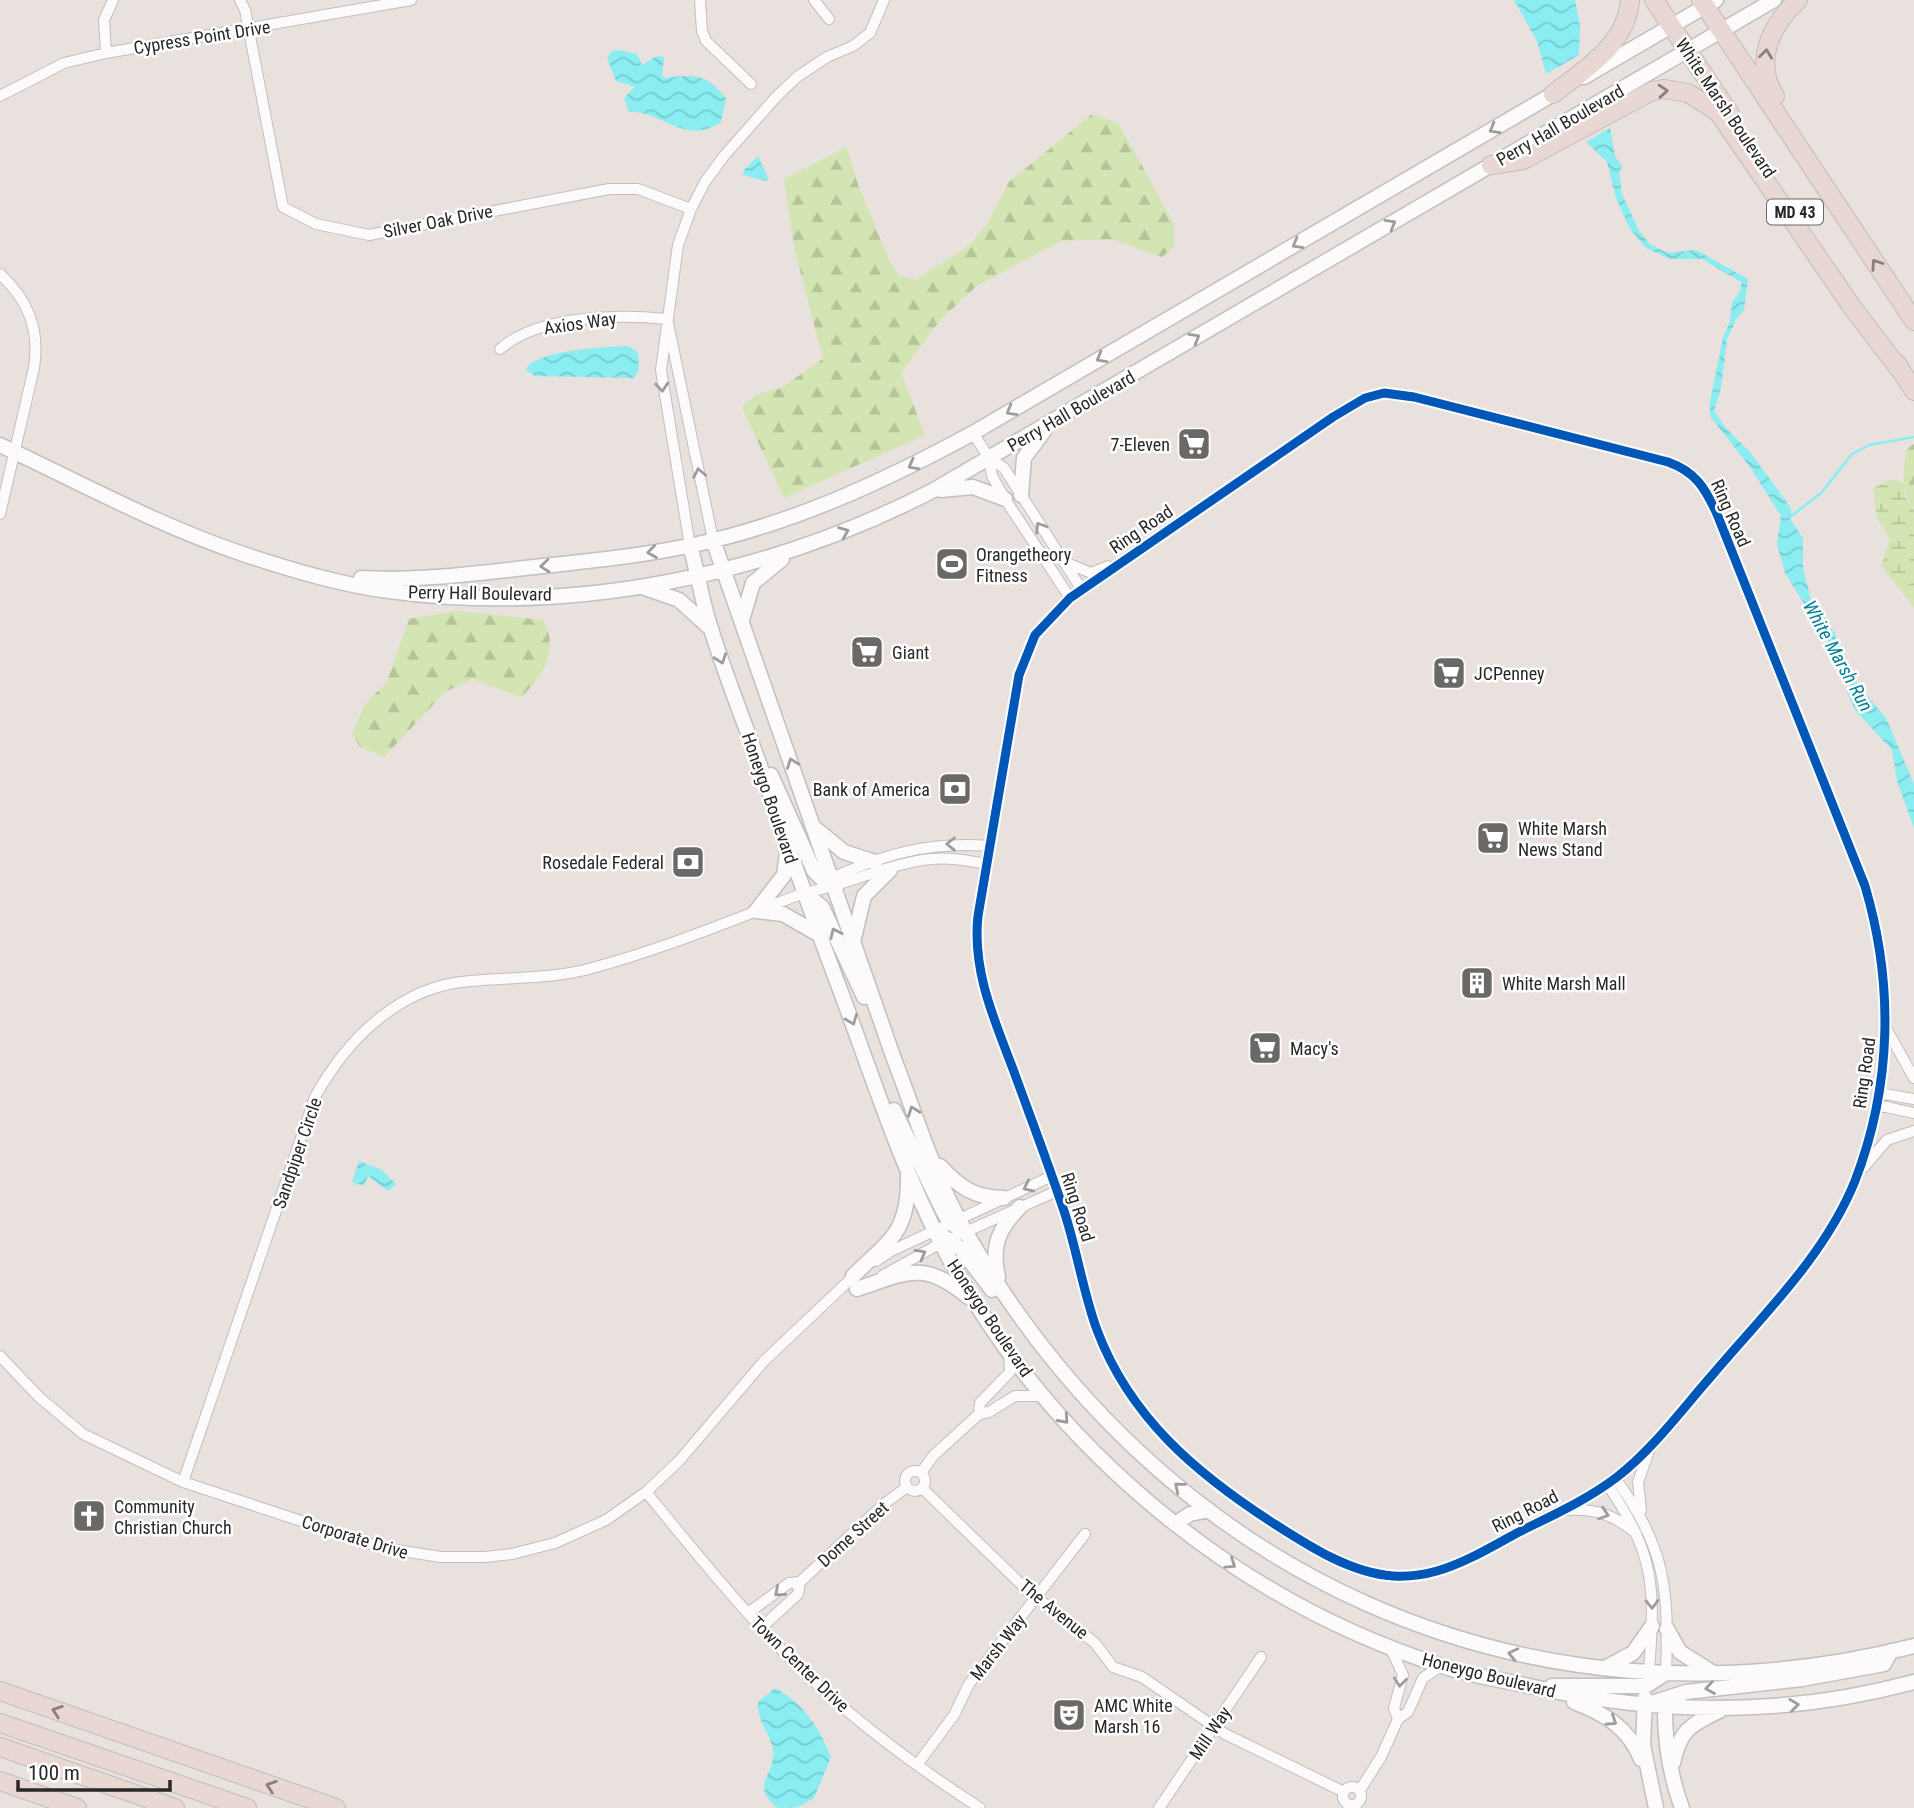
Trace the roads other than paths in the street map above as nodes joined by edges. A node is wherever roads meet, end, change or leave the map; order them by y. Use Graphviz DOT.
graph roads {
  1 [pos="113,0"];
  2 [pos="240,0"];
  3 [pos="411,0"];
  4 [pos="700,0"];
  5 [pos="814,0"];
  6 [pos="884,0"];
  7 [pos="1630,0"];
  8 [pos="1654,0"];
  9 [pos="1774,0"];
  10 [pos="1798,0"];
  11 [pos="1707,2"];
  12 [pos="372,3"];
  13 [pos="829,19"];
  14 [pos="1672,26"];
  15 [pos="247,29"];
  16 [pos="1721,31"];
  17 [pos="1688,50"];
  18 [pos="106,52"];
  19 [pos="751,83"];
  20 [pos="1553,94"];
  21 [pos="0,96"];
  22 [pos="1807,160"];
  23 [pos="1491,165"];
  24 [pos="691,209"];
  25 [pos="0,274"];
  26 [pos="667,319"];
  27 [pos="1914,321"];
  28 [pos="500,349"];
  29 [pos="1903,374"];
  30 [pos="1914,391"];
  31 [pos="1051,422"];
  32 [pos="973,433"];
  33 [pos="0,444"];
  34 [pos="15,452"];
  35 [pos="989,458"];
  36 [pos="932,491"];
  37 [pos="1021,495"];
  38 [pos="1005,499"];
  39 [pos="0,514"];
  40 [pos="713,540"];
  41 [pos="690,546"];
  42 [pos="799,549"];
  43 [pos="1060,558"];
  44 [pos="1121,561"];
  45 [pos="298,569"];
  46 [pos="724,570"];
  47 [pos="698,575"];
  48 [pos="638,585"];
  49 [pos="1082,590"];
  50 [pos="1070,598"];
  51 [pos="741,622"];
  52 [pos="711,629"];
  53 [pos="752,744"];
  54 [pos="815,828"];
  55 [pos="788,845"];
  56 [pos="990,846"];
  57 [pos="875,862"];
  58 [pos="987,864"];
  59 [pos="890,870"];
  60 [pos="831,882"];
  61 [pos="804,893"];
  62 [pos="755,911"];
  63 [pos="818,934"];
  64 [pos="853,942"];
  65 [pos="1886,1027"];
  66 [pos="1914,1078"];
  67 [pos="904,1084"];
  68 [pos="879,1093"];
  69 [pos="1879,1093"];
  70 [pos="1914,1099"];
  71 [pos="1877,1105"];
  72 [pos="1914,1113"];
  73 [pos="1914,1131"];
  74 [pos="931,1155"];
  75 [pos="907,1167"];
  76 [pos="1052,1176"];
  77 [pos="1854,1182"];
  78 [pos="1057,1191"];
  79 [pos="1004,1198"];
  80 [pos="1020,1208"];
  81 [pos="958,1224"];
  82 [pos="941,1238"];
  83 [pos="855,1282"];
  84 [pos="999,1286"];
  85 [pos="979,1307"];
  86 [pos="1044,1349"];
  87 [pos="1009,1353"];
  88 [pos="0,1356"];
  89 [pos="1043,1396"];
  90 [pos="979,1414"];
  91 [pos="1650,1446"];
  92 [pos="921,1473"];
  93 [pos="1611,1481"];
  94 [pos="183,1482"];
  95 [pos="907,1487"];
  96 [pos="922,1488"];
  97 [pos="646,1492"];
  98 [pos="1209,1510"];
  99 [pos="1562,1510"];
  100 [pos="1642,1518"];
  101 [pos="1175,1524"];
  102 [pos="1085,1534"];
  103 [pos="1640,1537"];
  104 [pos="800,1582"];
  105 [pos="1037,1598"];
  106 [pos="748,1613"];
  107 [pos="1652,1626"];
  108 [pos="761,1628"];
  109 [pos="1667,1629"];
  110 [pos="1914,1646"];
  111 [pos="1390,1647"];
  112 [pos="1891,1651"];
  113 [pos="1261,1657"];
  114 [pos="1441,1666"];
  115 [pos="1604,1669"];
  116 [pos="1666,1673"];
  117 [pos="1714,1674"];
  118 [pos="1647,1679"];
  119 [pos="1914,1682"];
  120 [pos="1530,1687"];
  121 [pos="0,1691"];
  122 [pos="1550,1692"];
  123 [pos="1665,1702"];
  124 [pos="1644,1706"];
  125 [pos="1726,1709"];
  126 [pos="1398,1719"];
  127 [pos="0,1723"];
  128 [pos="1214,1728"];
  129 [pos="0,1747"];
  130 [pos="917,1765"];
  131 [pos="1671,1771"];
  132 [pos="1648,1777"];
  133 [pos="0,1782"];
  134 [pos="1360,1790"];
  135 [pos="1344,1792"];
  136 [pos="1351,1807"];
  137 [pos="77,1808"];
  138 [pos="175,1808"];
  139 [pos="247,1808"];
  140 [pos="336,1808"];
  141 [pos="980,1808"];
  142 [pos="1159,1808"];
  143 [pos="1656,1808"];
  144 [pos="1682,1808"];
  1 -- 18 [label="street"];
  2 -- 15 [label="street"];
  3 -- 12 [label="street, Cypress Point Drive"];
  4 -- 19 [label="street"];
  5 -- 13 [label="street"];
  6 -- 24 [label="street, Honeygo Boulevard"];
  7 -- 20 [label="highway"];
  8 -- 14 [label="highway, White Marsh Boulevard / MD 43"];
  9 -- 16 [label="main road, Perry Hall Boulevard"];
  22 -- 10 [label="highway, one-way"];
  11 -- 14 [label="main road, Perry Hall Boulevard"];
  11 -- 16 [label="highway, MD 43"];
  12 -- 15 [label="street, Cypress Point Drive"];
  14 -- 17 [label="highway, White Marsh Boulevard / MD 43"];
  14 -- 20 [label="main road, Perry Hall Boulevard"];
  15 -- 18 [label="street, Cypress Point Drive"];
  15 -- 24 [label="street, Silver Oak Drive"];
  16 -- 17 [label="main road, Perry Hall Boulevard"];
  16 -- 22 [label="highway, MD 43"];
  17 -- 23 [label="main road, Perry Hall Boulevard"];
  17 -- 29 [label="highway, White Marsh Boulevard / MD 43"];
  18 -- 21 [label="street, Cypress Point Drive"];
  20 -- 32 [label="main road, Perry Hall Boulevard, one-way"];
  27 -- 22 [label="highway, MD 43, one-way"];
  23 -- 29 [label="highway, one-way"];
  31 -- 23 [label="main road, Perry Hall Boulevard, one-way"];
  24 -- 26 [label="street, Honeygo Boulevard"];
  25 -- 34 [label="street"];
  26 -- 28 [label="street, Axios Way"];
  40 -- 26 [label="street, Honeygo Boulevard, one-way"];
  26 -- 41 [label="street, Honeygo Boulevard, one-way"];
  29 -- 30 [label="highway, White Marsh Boulevard / MD 43"];
  31 -- 35 [label="main road, Perry Hall Boulevard"];
  31 -- 37 [label="main road"];
  32 -- 35 [label="street"];
  32 -- 40 [label="main road, Perry Hall Boulevard, one-way"];
  33 -- 34 [label="main road, Perry Hall Boulevard"];
  34 -- 39 [label="street"];
  34 -- 45 [label="main road, Perry Hall Boulevard"];
  35 -- 36 [label="main road, Perry Hall Boulevard"];
  35 -- 37 [label="street"];
  35 -- 38 [label="street"];
  36 -- 38 [label="main road"];
  42 -- 36 [label="main road, Perry Hall Boulevard, one-way"];
  43 -- 37 [label="street, one-way"];
  38 -- 50 [label="street"];
  40 -- 41 [label="main road, Perry Hall Boulevard"];
  40 -- 46 [label="main road, Honeygo Boulevard"];
  41 -- 45 [label="main road, Perry Hall Boulevard, one-way"];
  41 -- 47 [label="main road, Honeygo Boulevard"];
  42 -- 46 [label="main road, Perry Hall Boulevard"];
  42 -- 51 [label="main road"];
  43 -- 44 [label="street"];
  43 -- 49 [label="street"];
  44 -- 49 [label="street, Ring Road"];
  44 -- 65 [label="street, Ring Road"];
  45 -- 48 [label="main road, Perry Hall Boulevard"];
  46 -- 47 [label="main road, Perry Hall Boulevard"];
  46 -- 51 [label="main road, Honeygo Boulevard"];
  47 -- 48 [label="main road, Perry Hall Boulevard"];
  47 -- 52 [label="main road, Honeygo Boulevard"];
  48 -- 52 [label="main road"];
  49 -- 50 [label="street, Ring Road"];
  50 -- 56 [label="street, Ring Road"];
  54 -- 51 [label="main road, Honeygo Boulevard, one-way"];
  52 -- 53 [label="main road, Honeygo Boulevard, one-way"];
  53 -- 55 [label="main road, Honeygo Boulevard"];
  53 -- 60 [label="main road"];
  54 -- 57 [label="main road"];
  54 -- 60 [label="main road, Honeygo Boulevard"];
  55 -- 61 [label="main road, Honeygo Boulevard"];
  55 -- 62 [label="main road"];
  56 -- 57 [label="street, one-way"];
  56 -- 58 [label="street, Ring Road"];
  57 -- 60 [label="street"];
  58 -- 59 [label="street"];
  58 -- 76 [label="street, Ring Road"];
  59 -- 60 [label="street"];
  59 -- 64 [label="main road"];
  60 -- 61 [label="street, Sandpiper Circle"];
  60 -- 64 [label="main road, Honeygo Boulevard"];
  61 -- 62 [label="street, Sandpiper Circle"];
  61 -- 63 [label="main road, Honeygo Boulevard"];
  67 -- 61 [label="main road, one-way"];
  62 -- 63 [label="main road"];
  62 -- 94 [label="street, Sandpiper Circle"];
  63 -- 68 [label="main road, Honeygo Boulevard, one-way"];
  64 -- 67 [label="main road, Honeygo Boulevard"];
  65 -- 66 [label="street"];
  65 -- 69 [label="street, Ring Road"];
  74 -- 67 [label="main road, Honeygo Boulevard, one-way"];
  68 -- 75 [label="main road, Honeygo Boulevard"];
  68 -- 81 [label="main road"];
  69 -- 70 [label="street"];
  69 -- 71 [label="street, Ring Road"];
  71 -- 72 [label="street"];
  71 -- 77 [label="street, Ring Road"];
  73 -- 77 [label="street"];
  74 -- 79 [label="main road"];
  74 -- 81 [label="main road, Honeygo Boulevard"];
  75 -- 82 [label="main road, Honeygo Boulevard"];
  75 -- 83 [label="main road"];
  76 -- 78 [label="street, Ring Road"];
  76 -- 79 [label="street, one-way"];
  77 -- 91 [label="street, Ring Road"];
  78 -- 80 [label="street"];
  78 -- 99 [label="street, Ring Road"];
  79 -- 81 [label="street"];
  80 -- 81 [label="street"];
  80 -- 84 [label="main road"];
  81 -- 82 [label="street"];
  81 -- 82 [label="street, Corporate Drive"];
  81 -- 84 [label="main road, Honeygo Boulevard"];
  83 -- 82 [label="street, Corporate Drive, one-way"];
  82 -- 83 [label="street, Corporate Drive"];
  82 -- 85 [label="main road, Honeygo Boulevard"];
  82 -- 86 [label="main road"];
  83 -- 85 [label="main road"];
  83 -- 97 [label="street, Corporate Drive"];
  84 -- 86 [label="main road, Honeygo Boulevard"];
  85 -- 87 [label="main road, Honeygo Boulevard"];
  98 -- 86 [label="main road, Honeygo Boulevard, one-way"];
  87 -- 89 [label="main road, Honeygo Boulevard"];
  87 -- 90 [label="street"];
  88 -- 94 [label="street, Corporate Drive"];
  89 -- 90 [label="street"];
  89 -- 101 [label="main road, Honeygo Boulevard, one-way"];
  90 -- 92 [label="street"];
  91 -- 93 [label="street, Ring Road"];
  91 -- 100 [label="street"];
  92 -- 95 [label="street"];
  92 -- 96 [label="street"];
  93 -- 99 [label="street, Ring Road"];
  93 -- 100 [label="street"];
  93 -- 103 [label="street"];
  94 -- 97 [label="street, Corporate Drive"];
  95 -- 96 [label="street"];
  95 -- 104 [label="street, Dome Street"];
  96 -- 105 [label="street, The Avenue"];
  97 -- 106 [label="street, Town Center Drive"];
  98 -- 101 [label="main road"];
  115 -- 98 [label="main road, Honeygo Boulevard, one-way"];
  99 -- 103 [label="street, one-way"];
  100 -- 109 [label="street"];
  101 -- 111 [label="main road, Honeygo Boulevard, one-way"];
  102 -- 105 [label="street, Marsh Way"];
  103 -- 107 [label="street, one-way"];
  104 -- 106 [label="street, Dome Street, one-way"];
  104 -- 108 [label="street, Dome Street"];
  105 -- 128 [label="street, The Avenue"];
  105 -- 130 [label="street, Marsh Way"];
  106 -- 108 [label="street, Town Center Drive"];
  107 -- 115 [label="main road"];
  107 -- 118 [label="street"];
  108 -- 130 [label="street, Town Center Drive"];
  109 -- 116 [label="street"];
  109 -- 117 [label="main road"];
  110 -- 112 [label="main road, Honeygo Boulevard"];
  111 -- 114 [label="main road, Honeygo Boulevard"];
  111 -- 126 [label="street, one-way"];
  112 -- 117 [label="main road, Honeygo Boulevard"];
  112 -- 123 [label="main road, one-way"];
  113 -- 128 [label="street, Mill Way"];
  114 -- 120 [label="main road, Honeygo Boulevard"];
  114 -- 126 [label="street"];
  115 -- 118 [label="main road, Honeygo Boulevard"];
  116 -- 117 [label="main road, Honeygo Boulevard"];
  116 -- 118 [label="main road, Honeygo Boulevard"];
  116 -- 123 [label="main road"];
  118 -- 120 [label="main road"];
  118 -- 124 [label="main road"];
  125 -- 119 [label="main road, Honeygo Boulevard, one-way"];
  120 -- 122 [label="main road, Honeygo Boulevard"];
  140 -- 121 [label="highway, one-way"];
  122 -- 124 [label="main road, Honeygo Boulevard"];
  122 -- 132 [label="main road, one-way"];
  123 -- 124 [label="main road, Honeygo Boulevard"];
  123 -- 125 [label="main road, Honeygo Boulevard"];
  123 -- 131 [label="main road"];
  124 -- 132 [label="main road"];
  125 -- 131 [label="main road"];
  126 -- 134 [label="street"];
  127 -- 139 [label="highway"];
  128 -- 135 [label="street, The Avenue"];
  128 -- 142 [label="street, Mill Way"];
  129 -- 138 [label="highway"];
  130 -- 141 [label="street, Town Center Drive"];
  131 -- 144 [label="main road"];
  132 -- 143 [label="main road"];
  133 -- 137 [label="highway"];
  134 -- 135 [label="street"];
  134 -- 136 [label="street"];
  135 -- 136 [label="street"];
}
